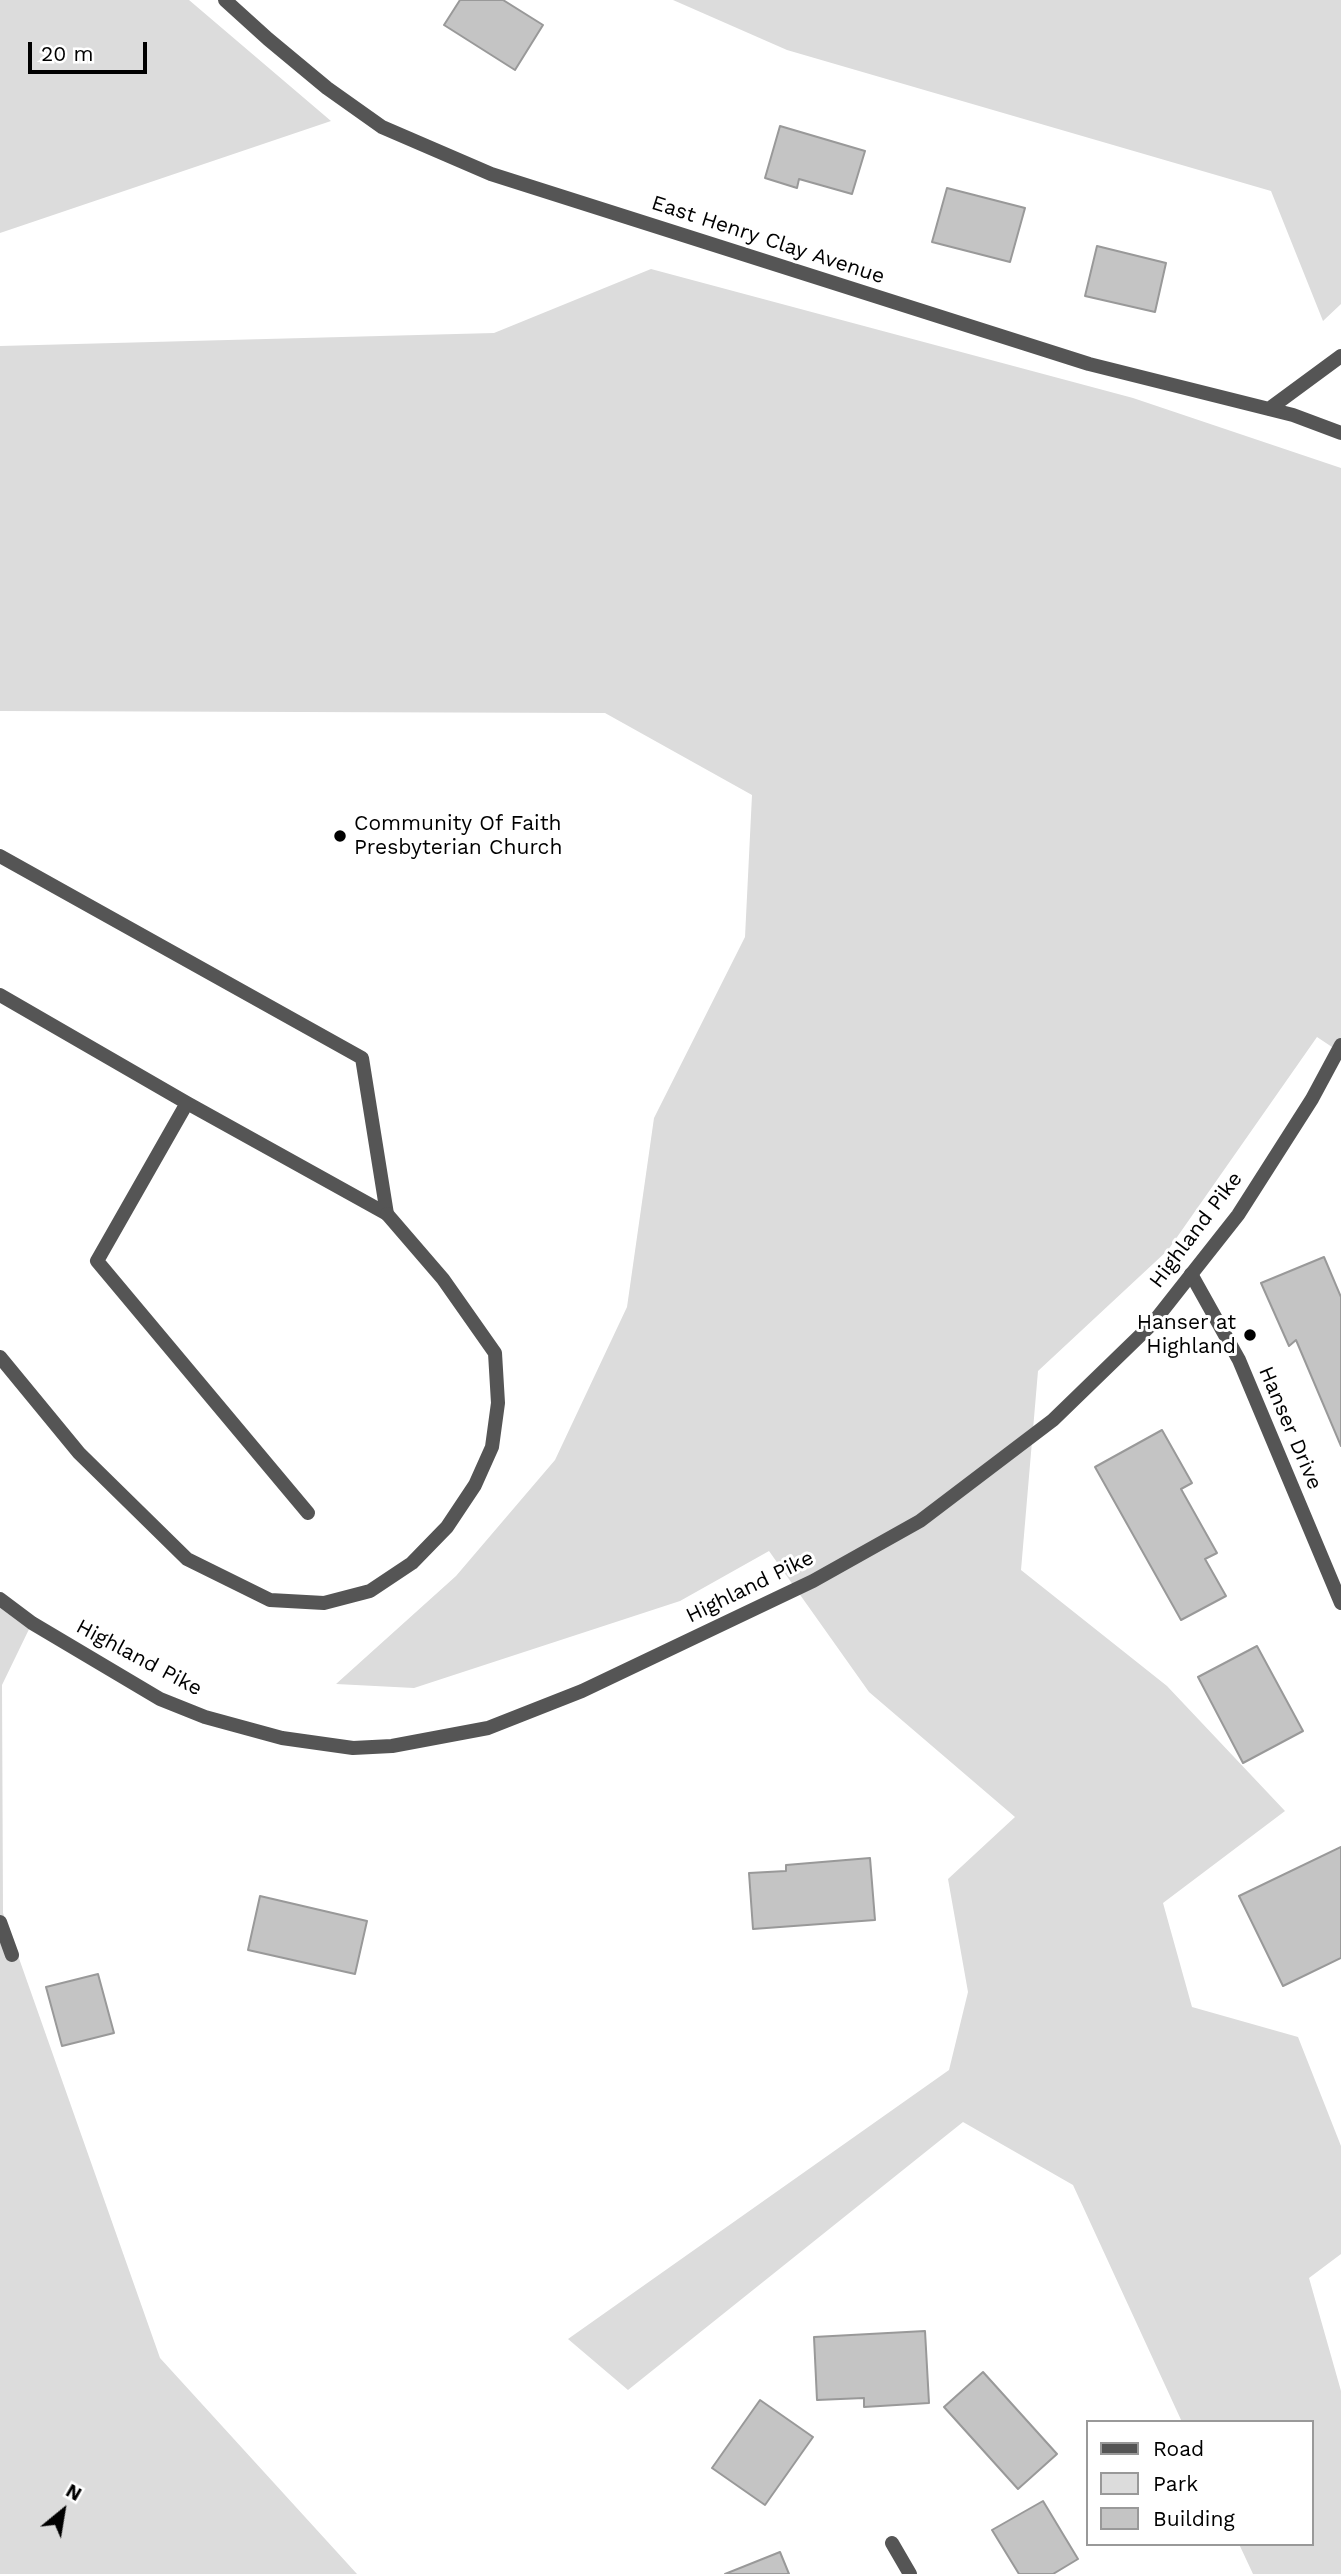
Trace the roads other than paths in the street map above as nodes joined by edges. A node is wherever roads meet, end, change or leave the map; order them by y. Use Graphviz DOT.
graph roads {
  1 [pos="225,0"];
  2 [pos="1341,356"];
  3 [pos="1269,408"];
  4 [pos="1341,433"];
  5 [pos="0,856"];
  6 [pos="0,995"];
  7 [pos="1341,1045"];
  8 [pos="187,1104"];
  9 [pos="387,1214"];
  10 [pos="1192,1273"];
  11 [pos="0,1357"];
  12 [pos="308,1513"];
  13 [pos="0,1598"];
  14 [pos="1341,1603"];
  15 [pos="0,1922"];
  16 [pos="12,1955"];
  17 [pos="892,2543"];
  18 [pos="910,2574"];
  1 -- 3 [label="street, East Henry Clay Avenue"];
  2 -- 3 [label="street"];
  3 -- 4 [label="street, East Henry Clay Avenue"];
  5 -- 9 [label="street"];
  6 -- 8 [label="street"];
  7 -- 10 [label="street, Highland Pike"];
  8 -- 9 [label="street"];
  8 -- 12 [label="street"];
  9 -- 11 [label="street"];
  10 -- 13 [label="street, Highland Pike"];
  10 -- 14 [label="street, Hanser Drive"];
  15 -- 16 [label="street"];
  17 -- 18 [label="street"];
}
